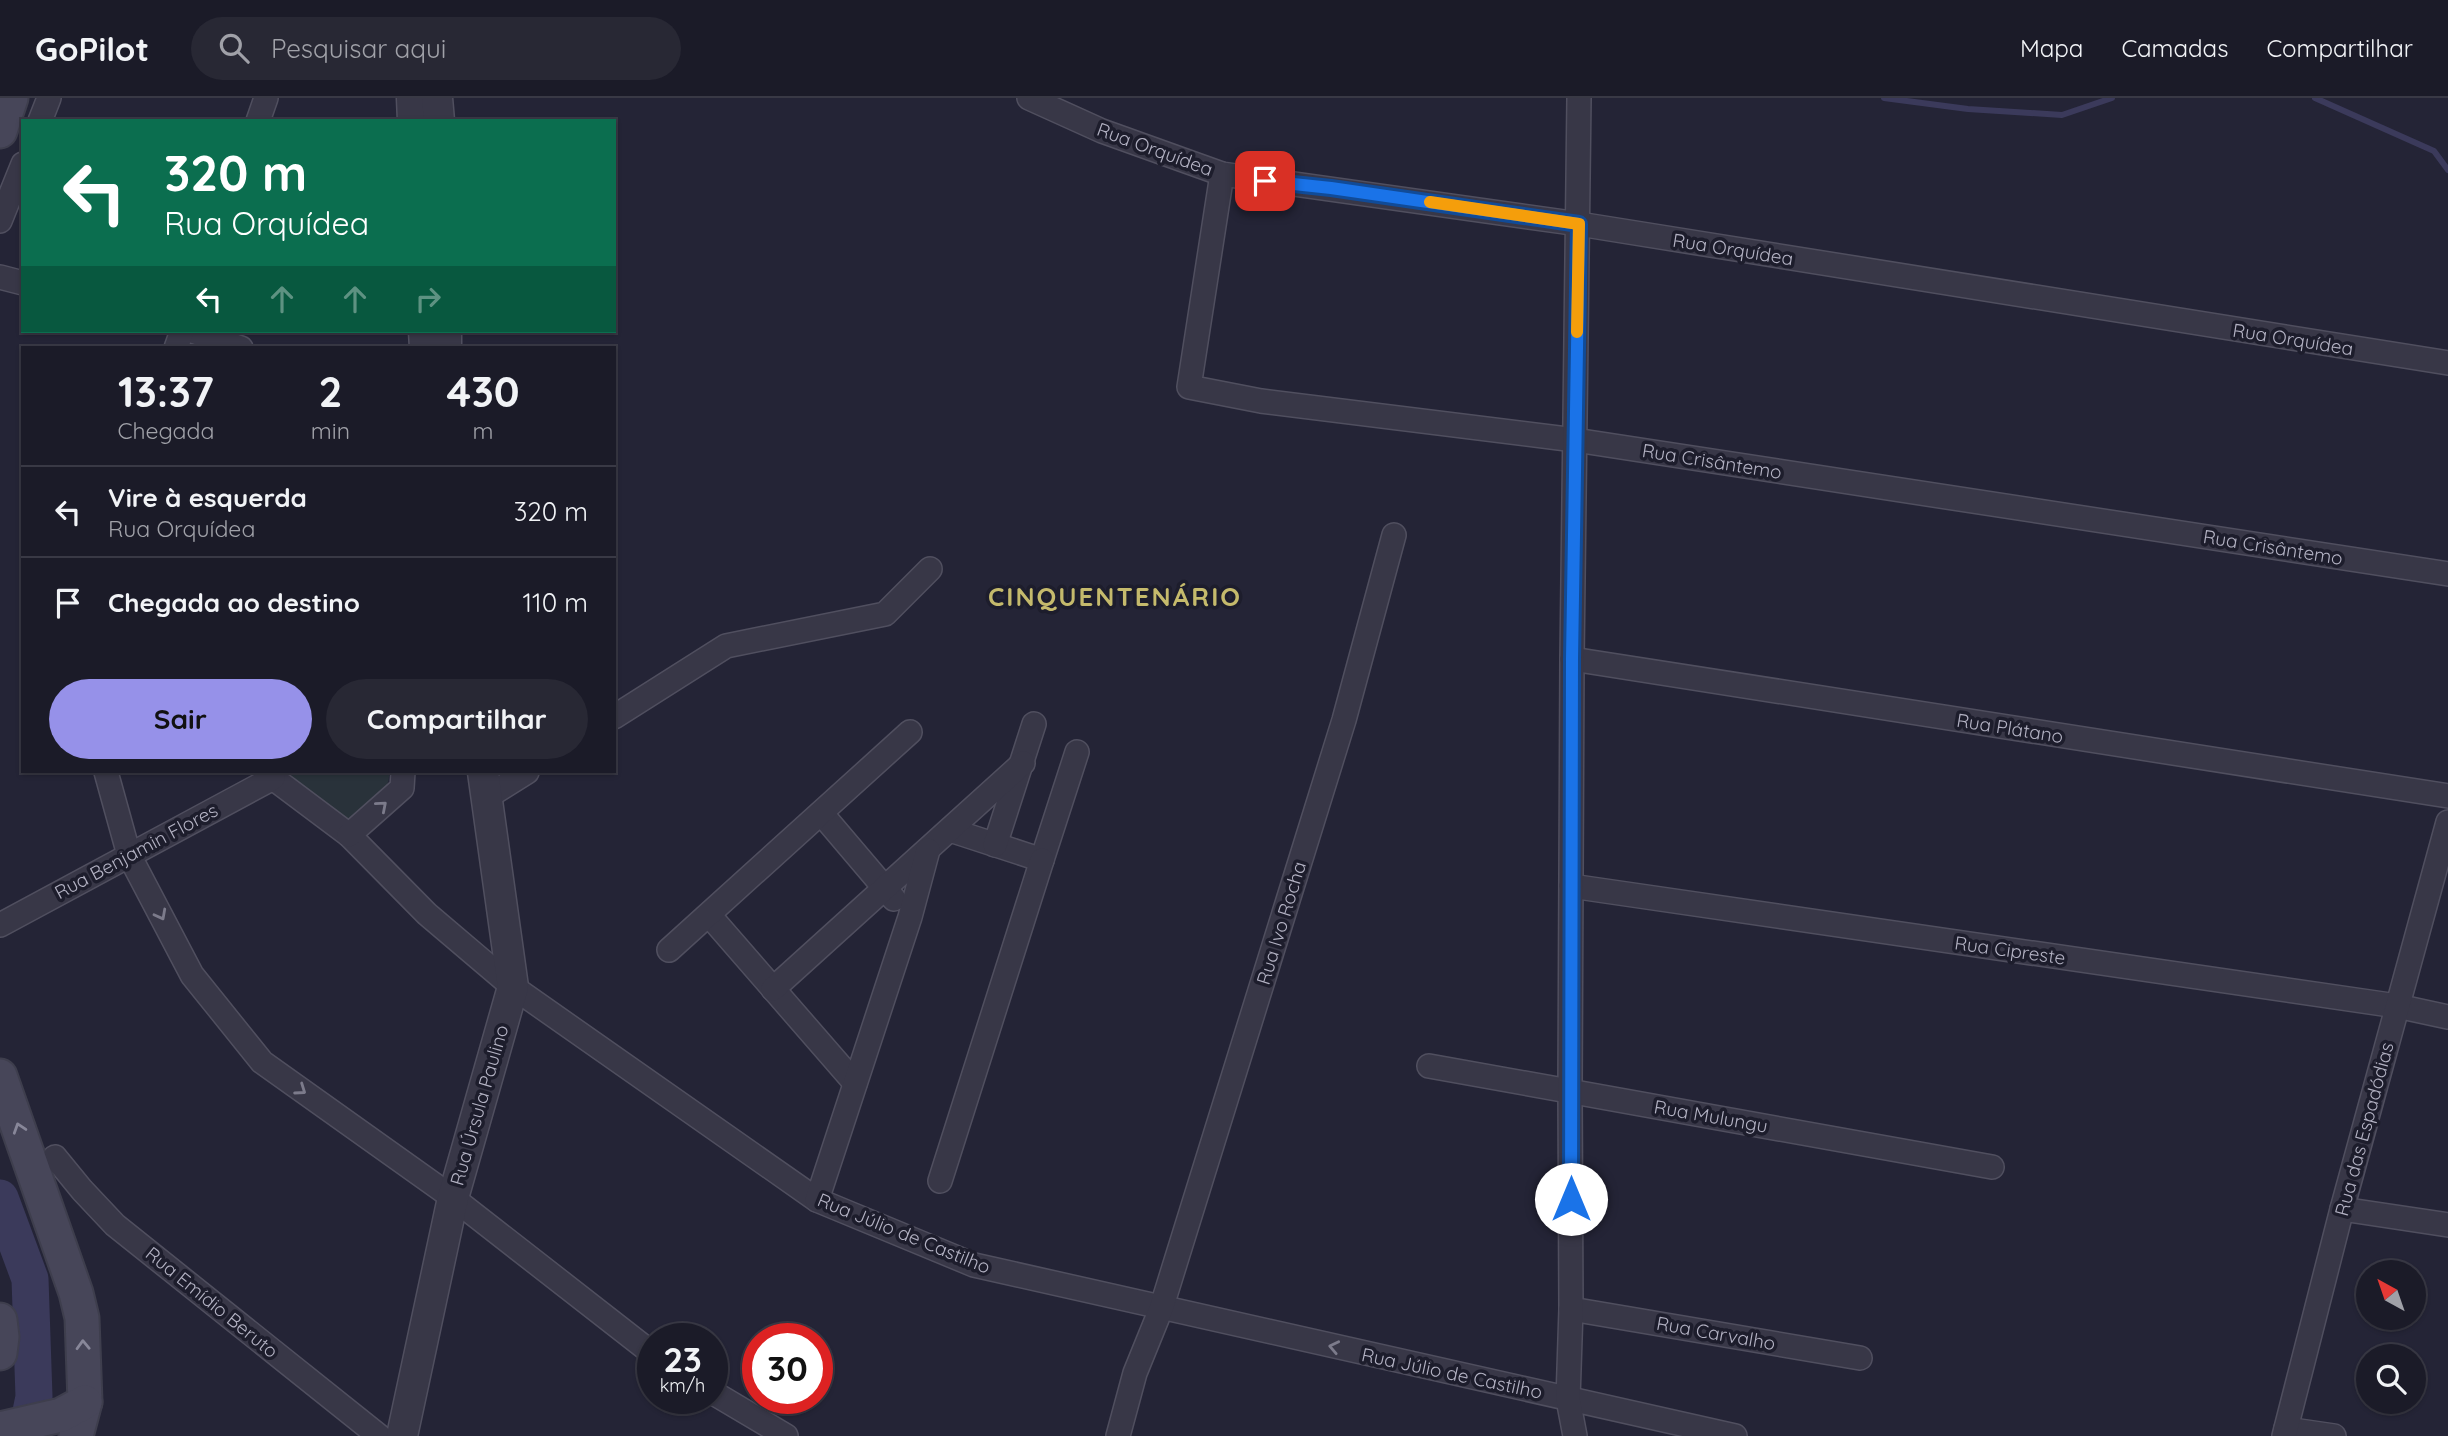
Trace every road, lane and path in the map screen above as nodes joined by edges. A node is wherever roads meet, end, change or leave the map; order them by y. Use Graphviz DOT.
graph roads {
  1 [pos="11,98"];
  2 [pos="49,98"];
  3 [pos="266,98"];
  4 [pos="412,98"];
  5 [pos="437,98"];
  6 [pos="1029,98"];
  7 [pos="1579,98"];
  8 [pos="41,119"];
  9 [pos="259,119"];
  10 [pos="413,119"];
  11 [pos="439,119"];
  12 [pos="0,131"];
  13 [pos="21,169"];
  14 [pos="1222,174"];
  15 [pos="0,221"];
  16 [pos="1579,224"];
  17 [pos="0,277"];
  18 [pos="21,282"];
  19 [pos="198,333"];
  20 [pos="235,346"];
  21 [pos="2448,363"];
  22 [pos="1575,440"];
  23 [pos="1394,536"];
  24 [pos="930,569"];
  25 [pos="2448,574"];
  26 [pos="1572,659"];
  27 [pos="616,716"];
  28 [pos="1034,724"];
  29 [pos="910,732"];
  30 [pos="1077,752"];
  31 [pos="1023,763"];
  32 [pos="106,773"];
  33 [pos="403,773"];
  34 [pos="524,773"];
  35 [pos="274,775"];
  36 [pos="485,785"];
  37 [pos="2448,796"];
  38 [pos="821,813"];
  39 [pos="2448,822"];
  40 [pos="950,830"];
  41 [pos="349,835"];
  42 [pos="995,845"];
  43 [pos="928,850"];
  44 [pos="129,855"];
  45 [pos="1042,859"];
  46 [pos="1571,886"];
  47 [pos="886,889"];
  48 [pos="709,915"];
  49 [pos="909,917"];
  50 [pos="0,925"];
  51 [pos="669,950"];
  52 [pos="513,987"];
  53 [pos="773,989"];
  54 [pos="2397,1006"];
  55 [pos="2448,1017"];
  56 [pos="1429,1066"];
  57 [pos="0,1076"];
  58 [pos="855,1083"];
  59 [pos="1570,1090"];
  60 [pos="55,1157"];
  61 [pos="1992,1167"];
  62 [pos="940,1181"];
  63 [pos="453,1198"];
  64 [pos="817,1200"];
  65 [pos="2342,1209"];
  66 [pos="2448,1225"];
  67 [pos="1161,1308"];
  68 [pos="1572,1308"];
  69 [pos="0,1320"];
  70 [pos="637,1342"];
  71 [pos="0,1353"];
  72 [pos="1860,1358"];
  73 [pos="1568,1399"];
  74 [pos="728,1402"];
  75 [pos="74,1418"];
  76 [pos="2,1429"];
  77 [pos="2285,1433"];
  78 [pos="379,1436"];
  79 [pos="402,1436"];
  80 [pos="786,1436"];
  81 [pos="1118,1436"];
  82 [pos="1575,1436"];
  83 [pos="1735,1436"];
  84 [pos="2334,1436"];
  1 -- 12 [label="main road"];
  2 -- 8 [label="street"];
  3 -- 9 [label="street"];
  4 -- 10 [label="street"];
  5 -- 11 [label="street"];
  6 -- 14 [label="street, Rua Orquídea"];
  7 -- 16 [label="street"];
  13 -- 15 [label="street"];
  14 -- 16 [label="street, Rua Orquídea"];
  14 -- 22 [label="street, Rua Crisântemo"];
  16 -- 21 [label="street, Rua Orquídea"];
  16 -- 22 [label="street"];
  17 -- 18 [label="street"];
  19 -- 20 [label="street"];
  22 -- 25 [label="street, Rua Crisântemo"];
  22 -- 26 [label="street"];
  23 -- 67 [label="street, Rua Ivo Rocha"];
  24 -- 27 [label="street"];
  26 -- 37 [label="street, Rua Plátano"];
  26 -- 46 [label="street"];
  28 -- 31 [label="street"];
  29 -- 38 [label="street"];
  30 -- 45 [label="street"];
  31 -- 40 [label="street"];
  31 -- 42 [label="street"];
  32 -- 44 [label="street"];
  41 -- 33 [label="street, one-way"];
  34 -- 36 [label="street"];
  35 -- 41 [label="street, Rua Júlio de Castilho"];
  35 -- 44 [label="street, Rua Benjamin Flores"];
  36 -- 52 [label="street, Rua Úrsula Paulino"];
  38 -- 47 [label="street"];
  38 -- 48 [label="street"];
  39 -- 54 [label="street, Rua das Espadódias"];
  40 -- 42 [label="street"];
  40 -- 43 [label="street"];
  41 -- 52 [label="street, Rua Júlio de Castilho"];
  42 -- 45 [label="street"];
  43 -- 47 [label="street"];
  43 -- 49 [label="street"];
  44 -- 50 [label="street, Rua Benjamin Flores"];
  44 -- 63 [label="street, one-way"];
  45 -- 62 [label="street"];
  46 -- 54 [label="street, Rua Cipreste"];
  46 -- 59 [label="street"];
  47 -- 49 [label="street"];
  47 -- 53 [label="street"];
  48 -- 51 [label="street"];
  48 -- 53 [label="street"];
  49 -- 58 [label="street"];
  52 -- 63 [label="street, Rua Úrsula Paulino"];
  52 -- 64 [label="street, Rua Júlio de Castilho"];
  53 -- 58 [label="street"];
  54 -- 55 [label="street, Rua Cipreste"];
  54 -- 65 [label="street, Rua das Espadódias"];
  56 -- 59 [label="street, Rua Mulungu"];
  75 -- 57 [label="main road, one-way"];
  58 -- 64 [label="street"];
  59 -- 61 [label="street, Rua Mulungu"];
  59 -- 68 [label="street"];
  60 -- 78 [label="street, Rua Emídio Beruto"];
  63 -- 70 [label="street"];
  63 -- 79 [label="street, Rua Úrsula Paulino"];
  64 -- 67 [label="street, Rua Júlio de Castilho"];
  65 -- 66 [label="street"];
  65 -- 77 [label="street, Rua das Espadódias"];
  73 -- 67 [label="street, Rua Júlio de Castilho, one-way"];
  67 -- 81 [label="street, Rua Ivo Rocha"];
  68 -- 72 [label="street, Rua Carvalho"];
  68 -- 73 [label="street"];
  69 -- 71 [label="main road"];
  73 -- 82 [label="street"];
  73 -- 83 [label="street, Rua Júlio de Castilho"];
  74 -- 80 [label="street"];
  75 -- 76 [label="main road"];
  77 -- 84 [label="street"];
}
